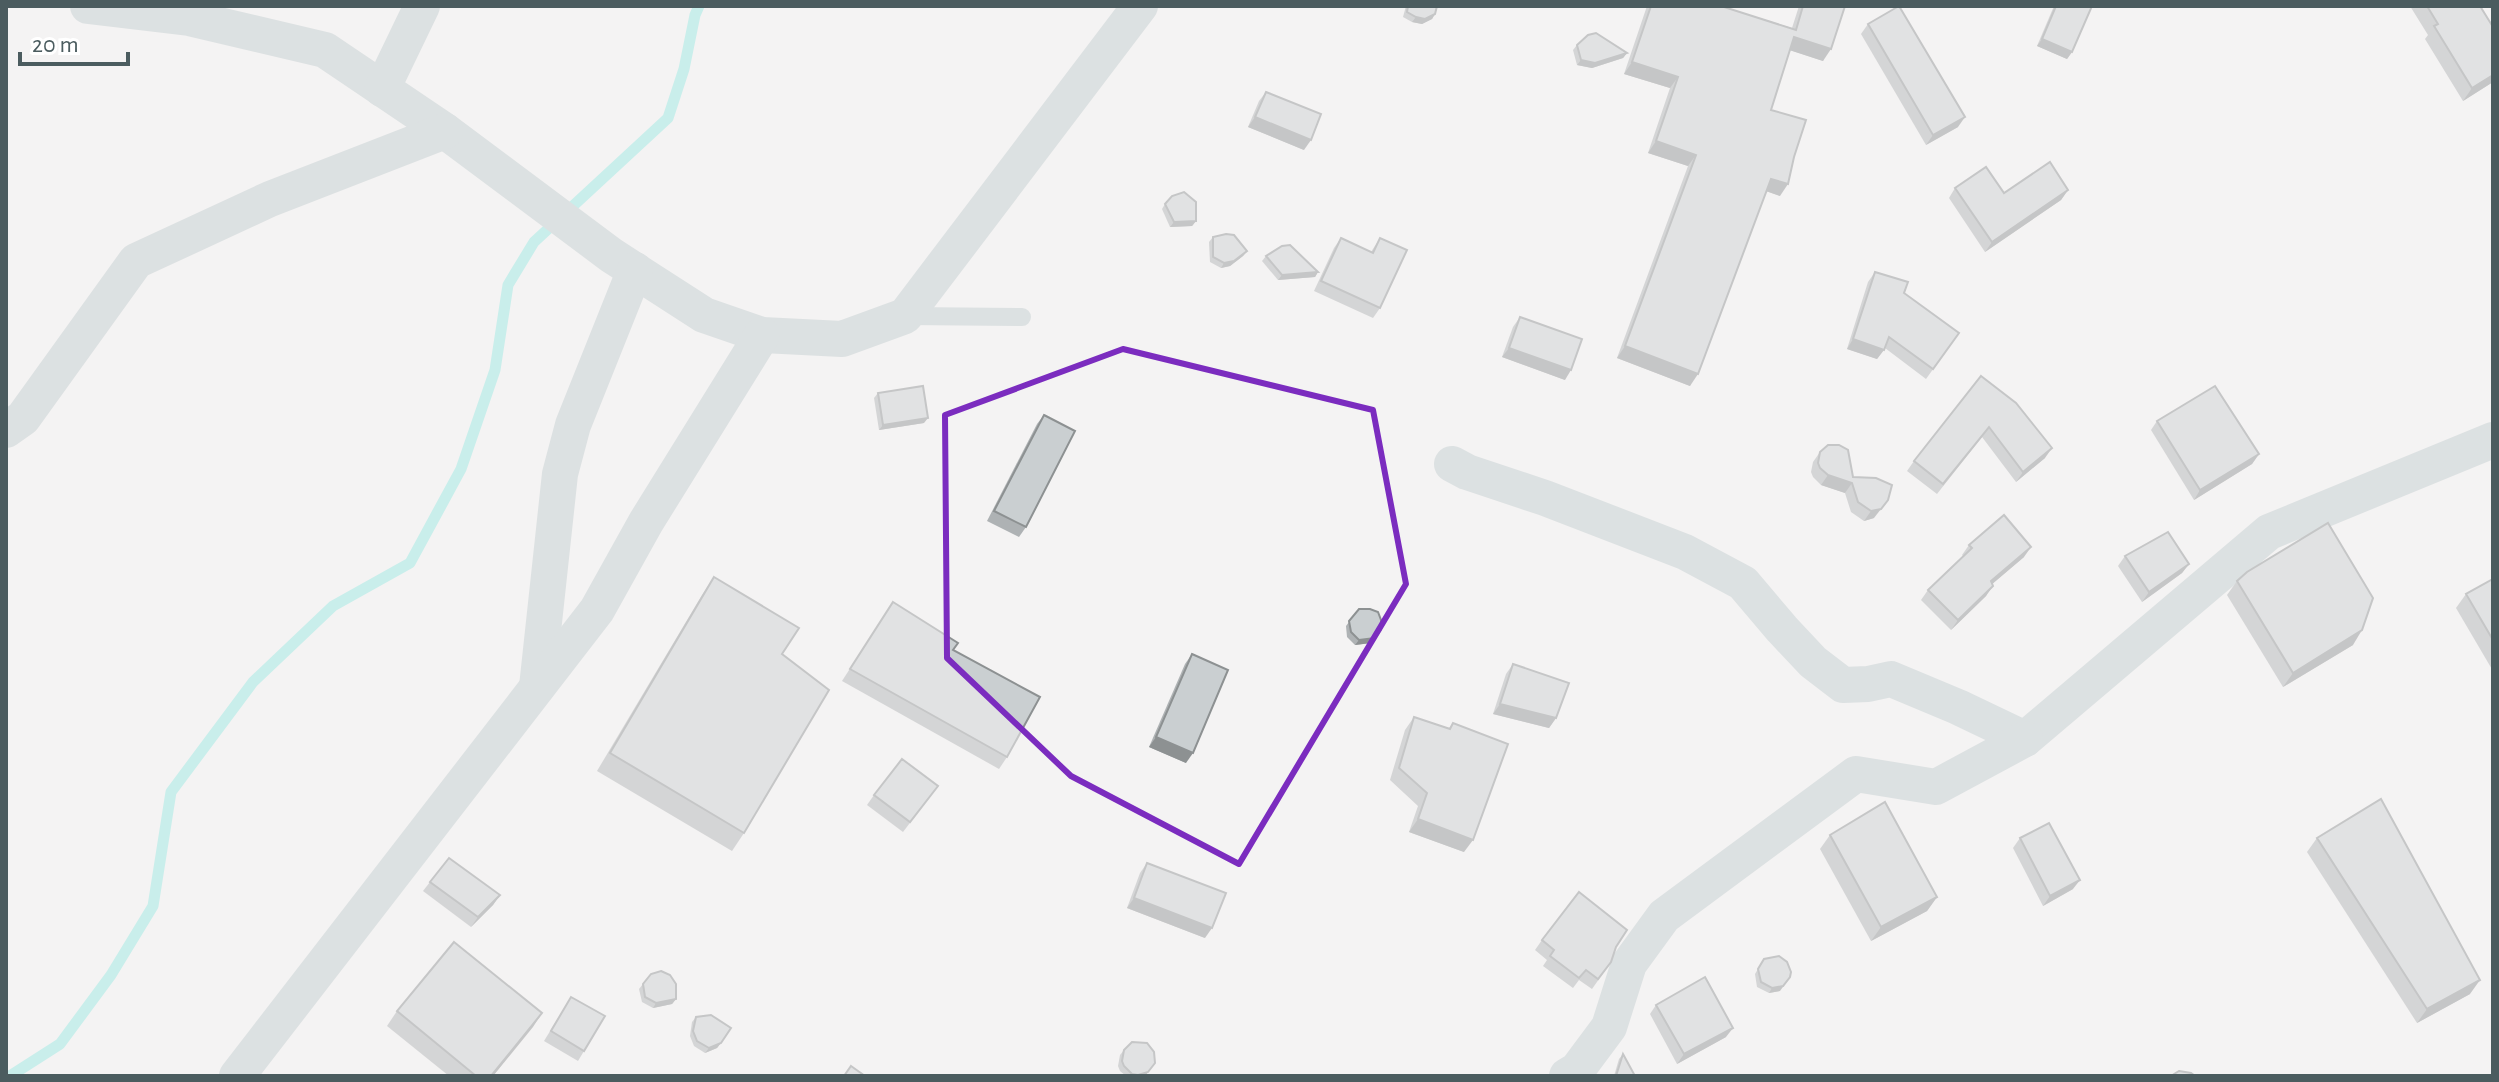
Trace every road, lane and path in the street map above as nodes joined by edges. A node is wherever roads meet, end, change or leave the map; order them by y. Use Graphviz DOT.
graph roads {
  1 [pos="88,6"];
  2 [pos="242,6"];
  3 [pos="422,6"];
  4 [pos="1140,6"];
  5 [pos="325,50"];
  6 [pos="382,89"];
  7 [pos="445,131"];
  8 [pos="623,262"];
  9 [pos="905,316"];
  10 [pos="1022,317"];
  11 [pos="762,335"];
  12 [pos="6,430"];
  13 [pos="2493,440"];
  14 [pos="1452,464"];
  15 [pos="537,688"];
  16 [pos="2025,739"];
  17 [pos="237,1076"];
  18 [pos="1567,1076"];
  1 -- 5 [label="street"];
  2 -- 5 [label="street"];
  3 -- 6 [label="street"];
  4 -- 9 [label="street"];
  5 -- 6 [label="street"];
  6 -- 7 [label="street"];
  7 -- 8 [label="street"];
  7 -- 12 [label="street"];
  8 -- 11 [label="street"];
  8 -- 15 [label="street"];
  9 -- 10 [label="lane"];
  9 -- 11 [label="street"];
  11 -- 15 [label="street"];
  13 -- 16 [label="street"];
  14 -- 16 [label="street"];
  15 -- 17 [label="street"];
  16 -- 18 [label="street"];
}
